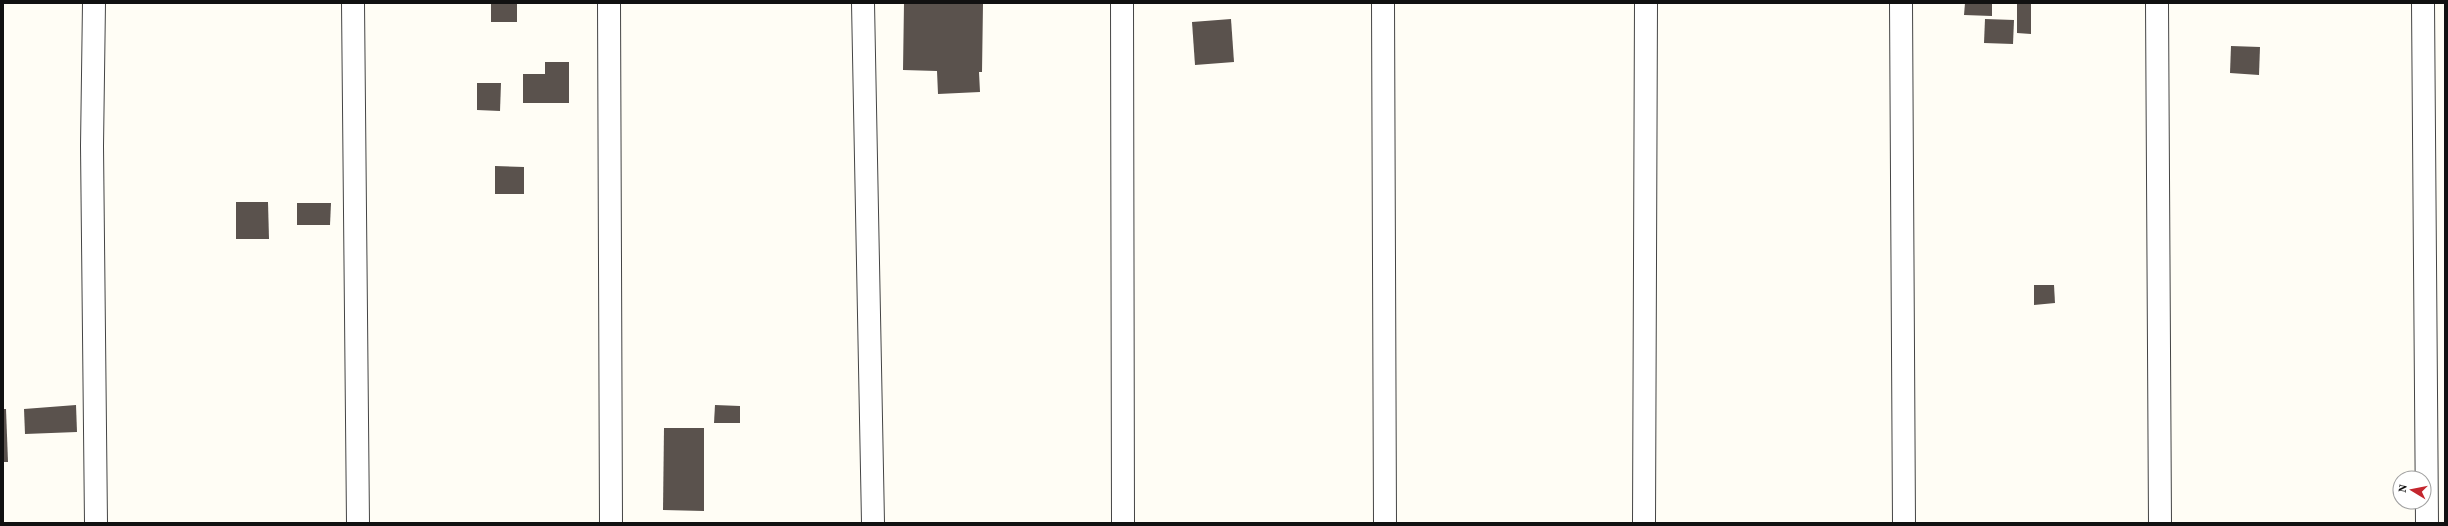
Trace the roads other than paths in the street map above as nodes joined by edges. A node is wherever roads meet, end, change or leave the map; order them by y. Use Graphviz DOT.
graph roads {
  1 [pos="94,3"];
  2 [pos="353,3"];
  3 [pos="609,3"];
  4 [pos="863,3"];
  5 [pos="1122,3"];
  6 [pos="1384,3"];
  7 [pos="1646,3"];
  8 [pos="1901,3"];
  9 [pos="2158,3"];
  10 [pos="2422,3"];
  11 [pos="96,523"];
  12 [pos="358,523"];
  13 [pos="611,523"];
  14 [pos="873,523"];
  15 [pos="1123,523"];
  16 [pos="1385,523"];
  17 [pos="1644,523"];
  18 [pos="1904,523"];
  19 [pos="2160,523"];
  20 [pos="2427,523"];
  1 -- 11 [label="street"];
  2 -- 12 [label="street"];
  3 -- 13 [label="street"];
  4 -- 14 [label="street"];
  5 -- 15 [label="street"];
  6 -- 16 [label="street"];
  7 -- 17 [label="street"];
  8 -- 18 [label="street"];
  9 -- 19 [label="street"];
  10 -- 20 [label="street"];
}
